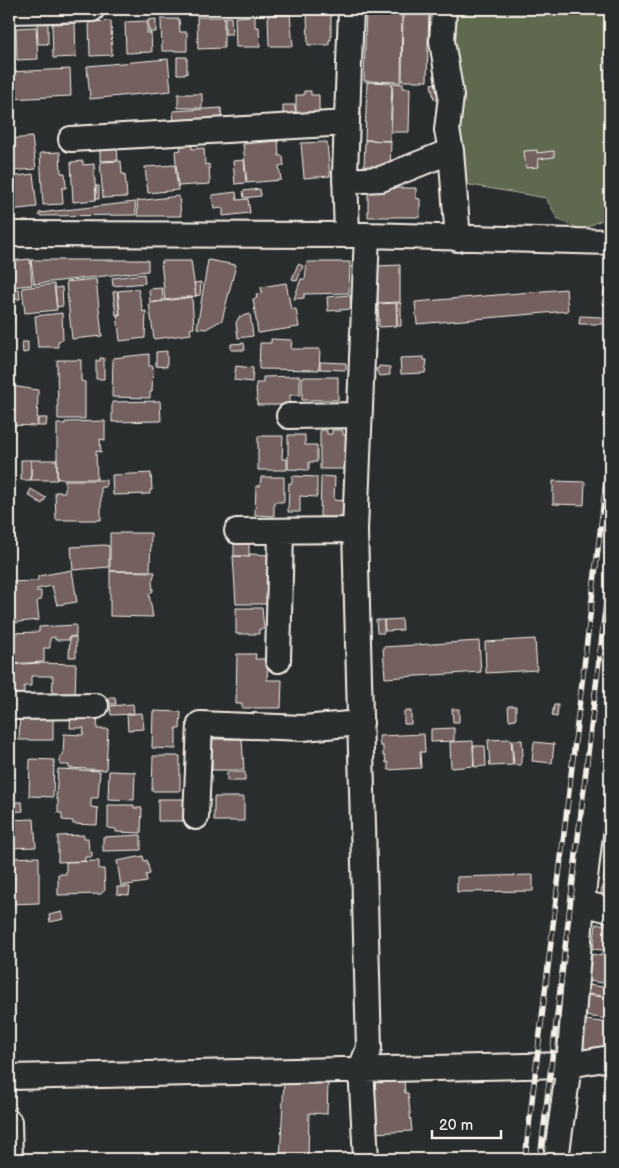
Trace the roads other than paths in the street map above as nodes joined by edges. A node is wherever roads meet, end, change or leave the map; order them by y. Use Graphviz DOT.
graph roads {
  1 [pos="92,9"];
  2 [pos="351,9"];
  3 [pos="444,9"];
  4 [pos="9,11"];
  5 [pos="347,123"];
  6 [pos="71,140"];
  7 [pos="451,151"];
  8 [pos="345,181"];
  9 [pos="9,234"];
  10 [pos="357,235"];
  11 [pos="458,239"];
  12 [pos="610,242"];
  13 [pos="358,415"];
  14 [pos="289,416"];
  15 [pos="356,530"];
  16 [pos="237,531"];
  17 [pos="281,531"];
  18 [pos="278,660"];
  19 [pos="610,666"];
  20 [pos="96,706"];
  21 [pos="9,707"];
  22 [pos="361,723"];
  23 [pos="196,817"];
  24 [pos="582,903"];
  25 [pos="610,910"];
  26 [pos="610,1058"];
  27 [pos="570,1065"];
  28 [pos="361,1068"];
  29 [pos="9,1077"];
  30 [pos="9,1122"];
  31 [pos="10,1159"];
  32 [pos="366,1159"];
  33 [pos="556,1159"];
  1 -- 4 [label="street"];
  2 -- 5 [label="street"];
  3 -- 7 [label="street"];
  5 -- 6 [label="street"];
  5 -- 8 [label="street"];
  7 -- 8 [label="street"];
  7 -- 11 [label="street"];
  8 -- 10 [label="street"];
  9 -- 10 [label="street"];
  10 -- 11 [label="street"];
  10 -- 13 [label="street"];
  11 -- 12 [label="street"];
  13 -- 14 [label="street"];
  13 -- 15 [label="street"];
  15 -- 17 [label="street"];
  15 -- 22 [label="street"];
  16 -- 17 [label="street"];
  17 -- 18 [label="street"];
  19 -- 24 [label="street"];
  20 -- 21 [label="street"];
  22 -- 23 [label="street"];
  22 -- 28 [label="street"];
  24 -- 25 [label="street"];
  24 -- 27 [label="street"];
  26 -- 27 [label="street"];
  27 -- 28 [label="street"];
  27 -- 33 [label="street"];
  28 -- 29 [label="street"];
  28 -- 32 [label="street"];
  30 -- 31 [label="street"];
}
